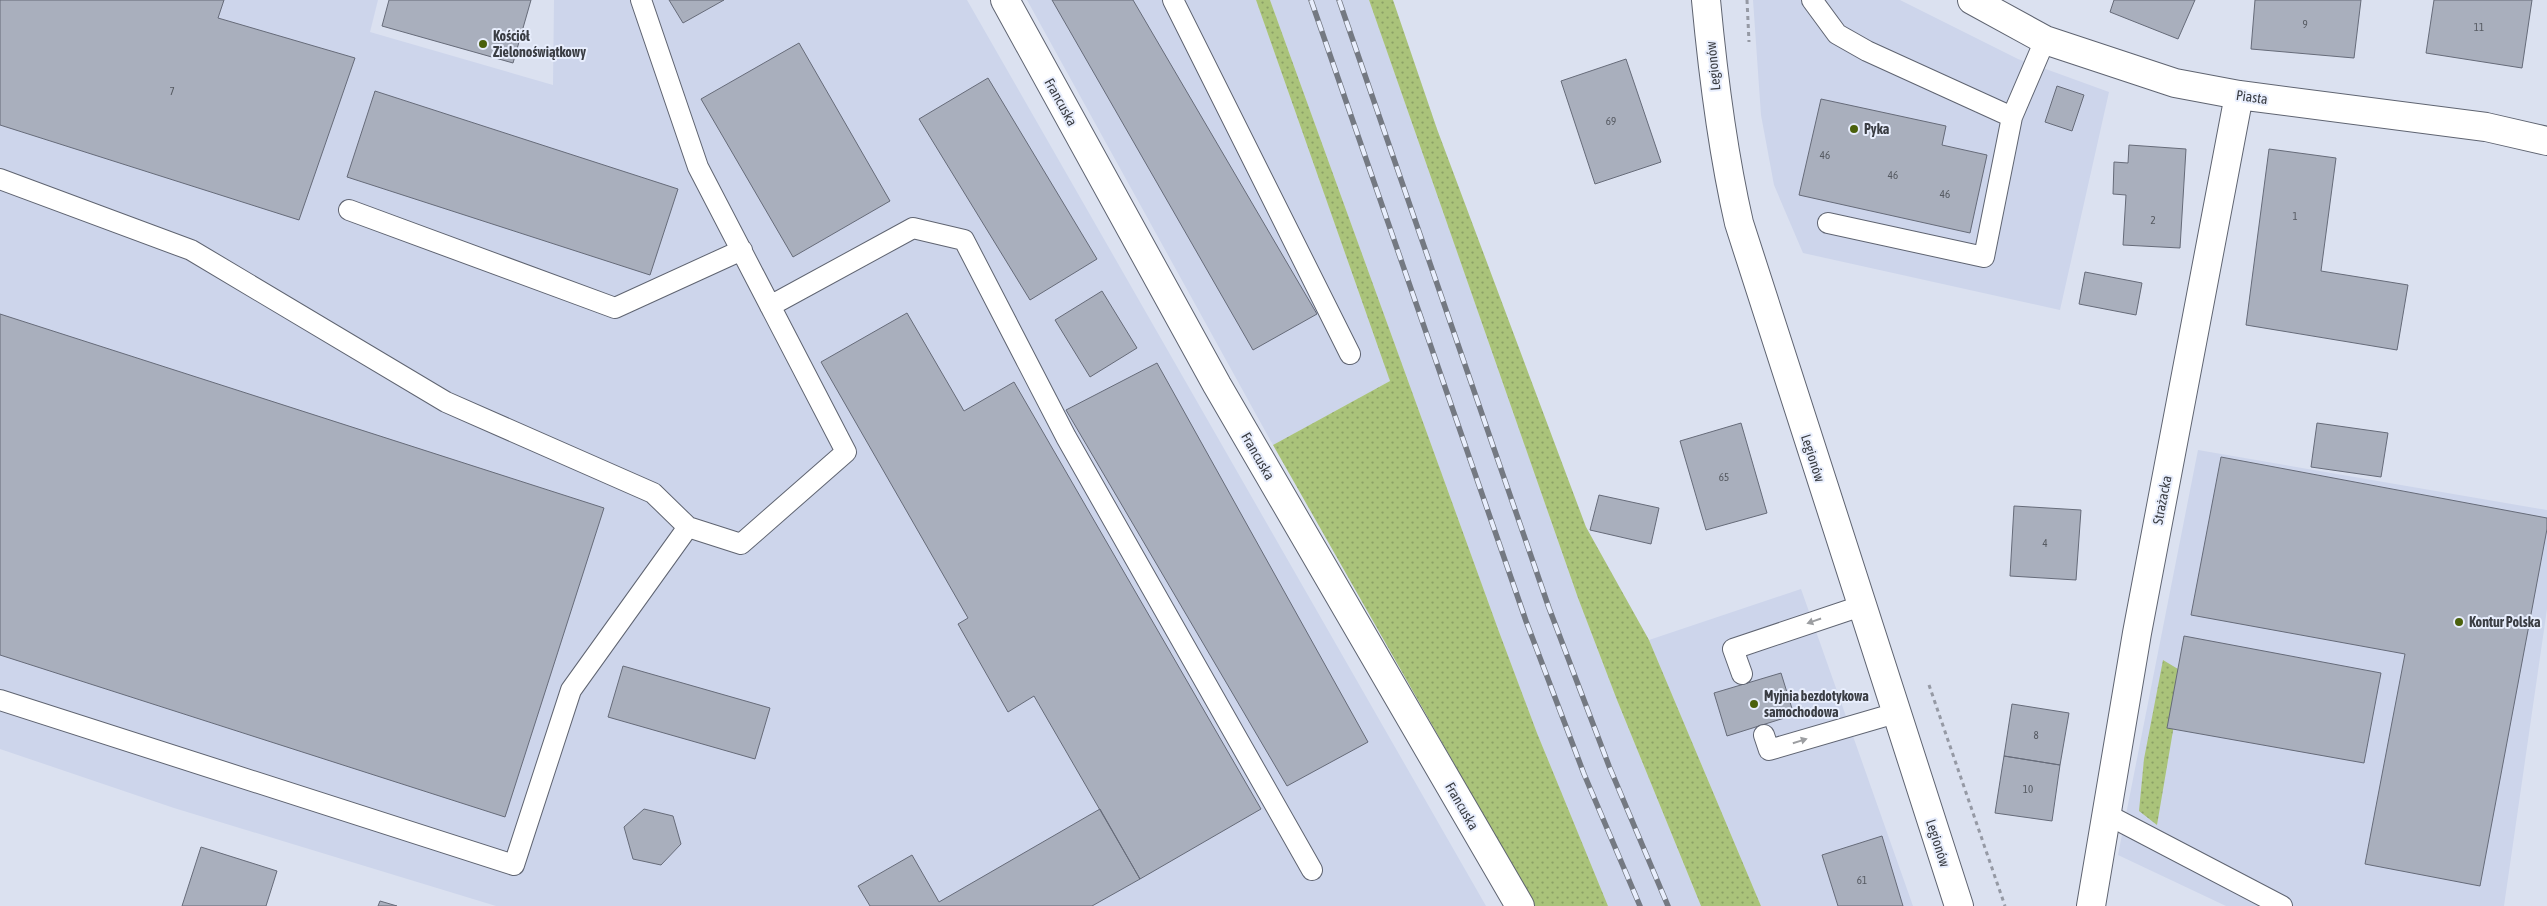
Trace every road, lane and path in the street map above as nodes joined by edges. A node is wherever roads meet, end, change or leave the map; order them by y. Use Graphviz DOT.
graph roads {
  1 [pos="641,0"];
  2 [pos="1005,0"];
  3 [pos="1173,0"];
  4 [pos="1706,0"];
  5 [pos="1747,0"];
  6 [pos="1812,0"];
  7 [pos="1972,0"];
  8 [pos="2045,40"];
  9 [pos="1750,47"];
  10 [pos="2239,95"];
  11 [pos="2012,117"];
  12 [pos="2547,141"];
  13 [pos="0,180"];
  14 [pos="349,210"];
  15 [pos="1828,223"];
  16 [pos="742,250"];
  17 [pos="770,306"];
  18 [pos="1350,354"];
  19 [pos="688,527"];
  20 [pos="1861,606"];
  21 [pos="1742,674"];
  22 [pos="1926,677"];
  23 [pos="0,700"];
  24 [pos="1896,713"];
  25 [pos="1764,735"];
  26 [pos="2106,814"];
  27 [pos="1312,870"];
  28 [pos="1520,906"];
  29 [pos="1959,906"];
  30 [pos="2006,906"];
  31 [pos="2091,906"];
  32 [pos="2282,906"];
  1 -- 16 [label="lane"];
  2 -- 28 [label="street, Francuska"];
  3 -- 18 [label="lane"];
  4 -- 20 [label="street, Legionów"];
  5 -- 9 [label="path"];
  6 -- 11 [label="lane"];
  7 -- 8 [label="street, Piasta"];
  8 -- 10 [label="street, Piasta"];
  8 -- 11 [label="lane"];
  10 -- 12 [label="street, Piasta"];
  10 -- 26 [label="street, Strażacka"];
  11 -- 15 [label="lane"];
  13 -- 19 [label="lane"];
  14 -- 16 [label="lane"];
  16 -- 17 [label="lane"];
  17 -- 19 [label="lane"];
  17 -- 27 [label="lane"];
  19 -- 23 [label="lane"];
  20 -- 21 [label="lane, one-way"];
  20 -- 24 [label="street, Legionów"];
  22 -- 30 [label="path"];
  25 -- 24 [label="lane, one-way"];
  24 -- 29 [label="street, Legionów"];
  26 -- 31 [label="street, Strażacka"];
  26 -- 32 [label="lane"];
}
